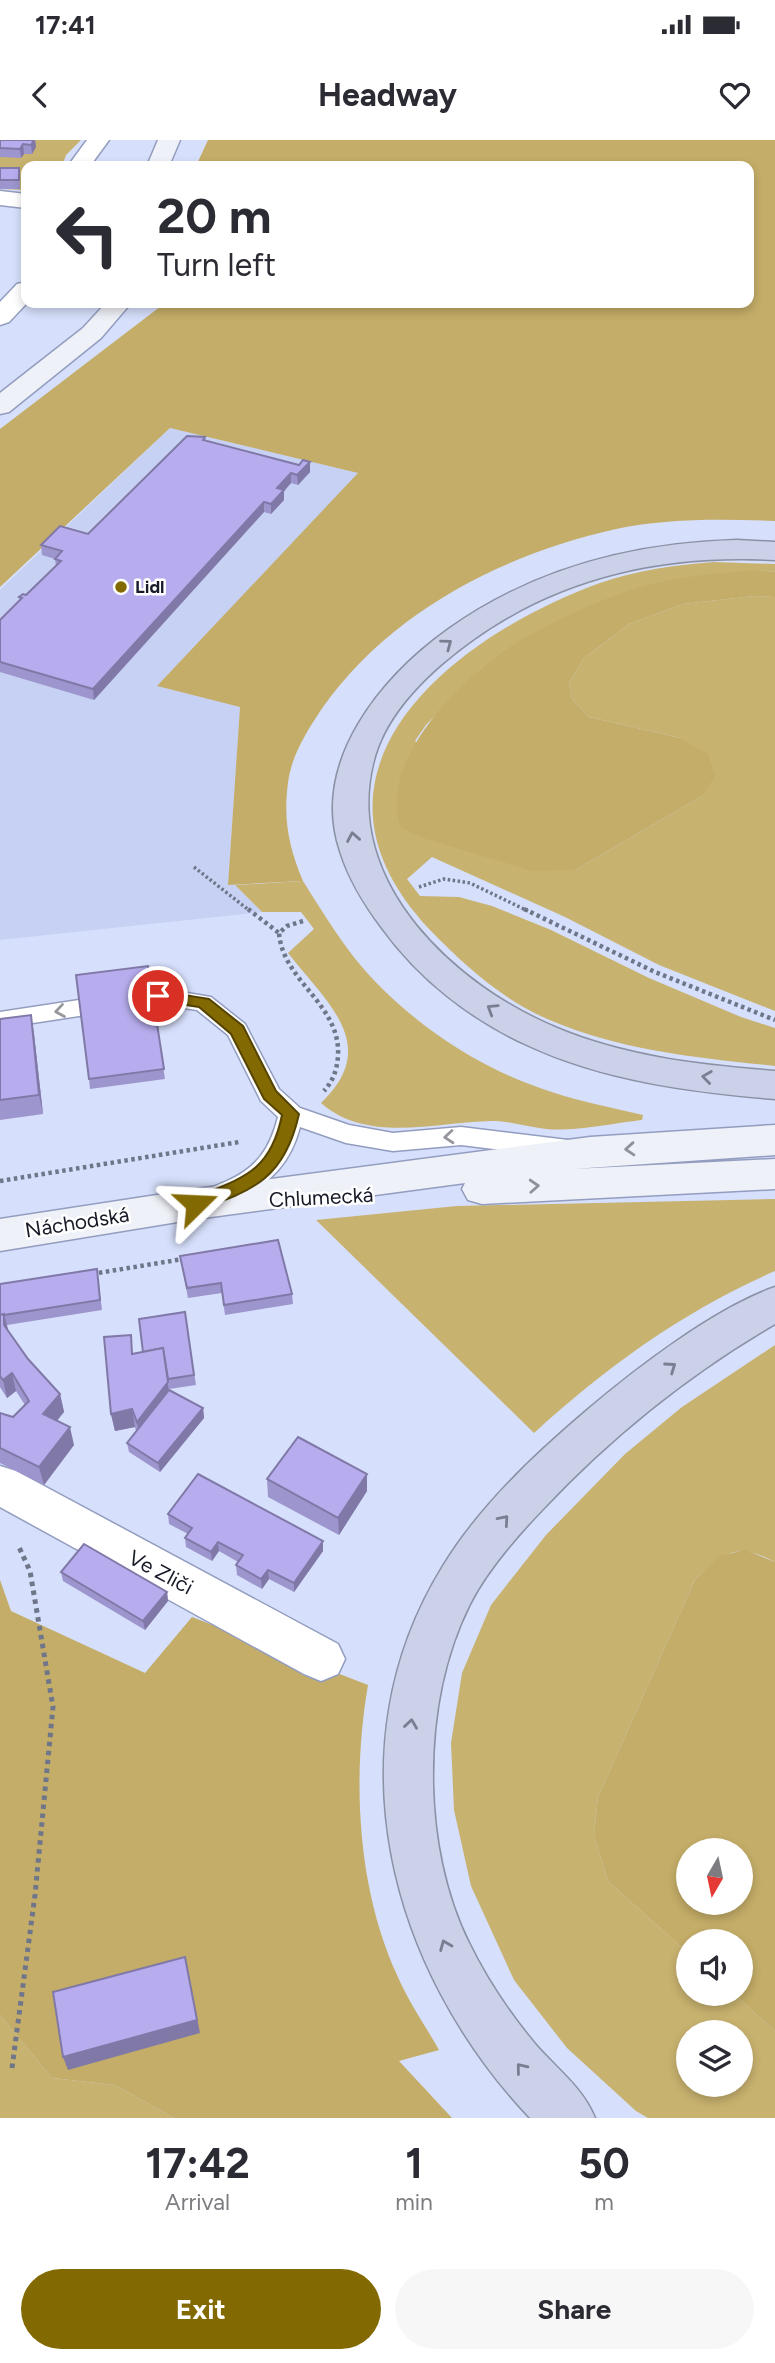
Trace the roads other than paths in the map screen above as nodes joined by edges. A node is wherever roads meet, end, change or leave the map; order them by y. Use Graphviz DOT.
graph roads {
  1 [pos="98,140"];
  2 [pos="169,140"];
  3 [pos="83,161"];
  4 [pos="160,161"];
  5 [pos="0,198"];
  6 [pos="21,200"];
  7 [pos="21,294"];
  8 [pos="114,308"];
  9 [pos="0,317"];
  10 [pos="0,406"];
  11 [pos="775,551"];
  12 [pos="0,1020"];
  13 [pos="775,1085"];
  14 [pos="291,1114"];
  15 [pos="775,1140"];
  16 [pos="590,1152"];
  17 [pos="775,1174"];
  18 [pos="196,1204"];
  19 [pos="0,1234"];
  20 [pos="775,1304"];
  21 [pos="0,1485"];
  22 [pos="321,1659"];
  23 [pos="568,2118"];
  1 -- 3 [label="street"];
  2 -- 4 [label="main road"];
  5 -- 6 [label="street"];
  7 -- 9 [label="street"];
  8 -- 10 [label="main road"];
  13 -- 11 [label="highway, one-way"];
  14 -- 12 [label="lane, one-way"];
  16 -- 14 [label="lane, one-way"];
  14 -- 18 [label="lane"];
  15 -- 16 [label="main road, Chlumecká, one-way"];
  16 -- 18 [label="main road, Chlumecká"];
  18 -- 17 [label="main road, Chlumecká, one-way"];
  18 -- 19 [label="main road, Náchodská"];
  23 -- 20 [label="highway, one-way"];
  21 -- 22 [label="street, Ve Zliči"];
}
